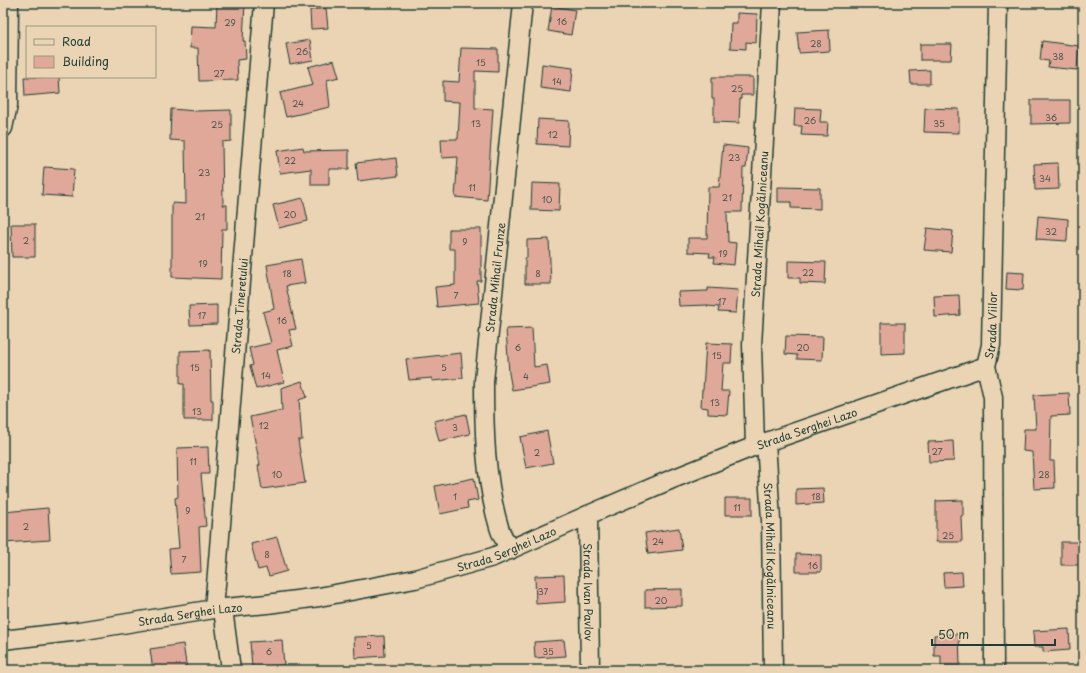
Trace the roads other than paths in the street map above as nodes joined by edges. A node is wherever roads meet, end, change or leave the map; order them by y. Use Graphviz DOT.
graph roads {
  1 [pos="9,3"];
  2 [pos="264,3"];
  3 [pos="523,3"];
  4 [pos="772,3"];
  5 [pos="998,3"];
  6 [pos="3,128"];
  7 [pos="986,366"];
  8 [pos="760,444"];
  9 [pos="588,515"];
  10 [pos="510,550"];
  11 [pos="218,609"];
  12 [pos="3,640"];
  13 [pos="231,670"];
  14 [pos="590,670"];
  15 [pos="773,670"];
  16 [pos="994,670"];
  1 -- 6 [label="street"];
  2 -- 11 [label="street, Strada Tineretului"];
  3 -- 10 [label="street, Strada Mihail Frunze"];
  4 -- 8 [label="street, Strada Mihail Kogălniceanu"];
  5 -- 7 [label="street, Strada Viilor"];
  7 -- 8 [label="street, Strada Serghei Lazo"];
  7 -- 16 [label="street, Strada Viilor"];
  8 -- 9 [label="street, Strada Serghei Lazo"];
  8 -- 15 [label="street, Strada Mihail Kogălniceanu"];
  9 -- 10 [label="street, Strada Serghei Lazo"];
  9 -- 14 [label="street, Strada Ivan Pavlov"];
  10 -- 11 [label="street, Strada Serghei Lazo"];
  11 -- 12 [label="street, Strada Serghei Lazo"];
  11 -- 13 [label="street, Strada Tineretului"];
}
